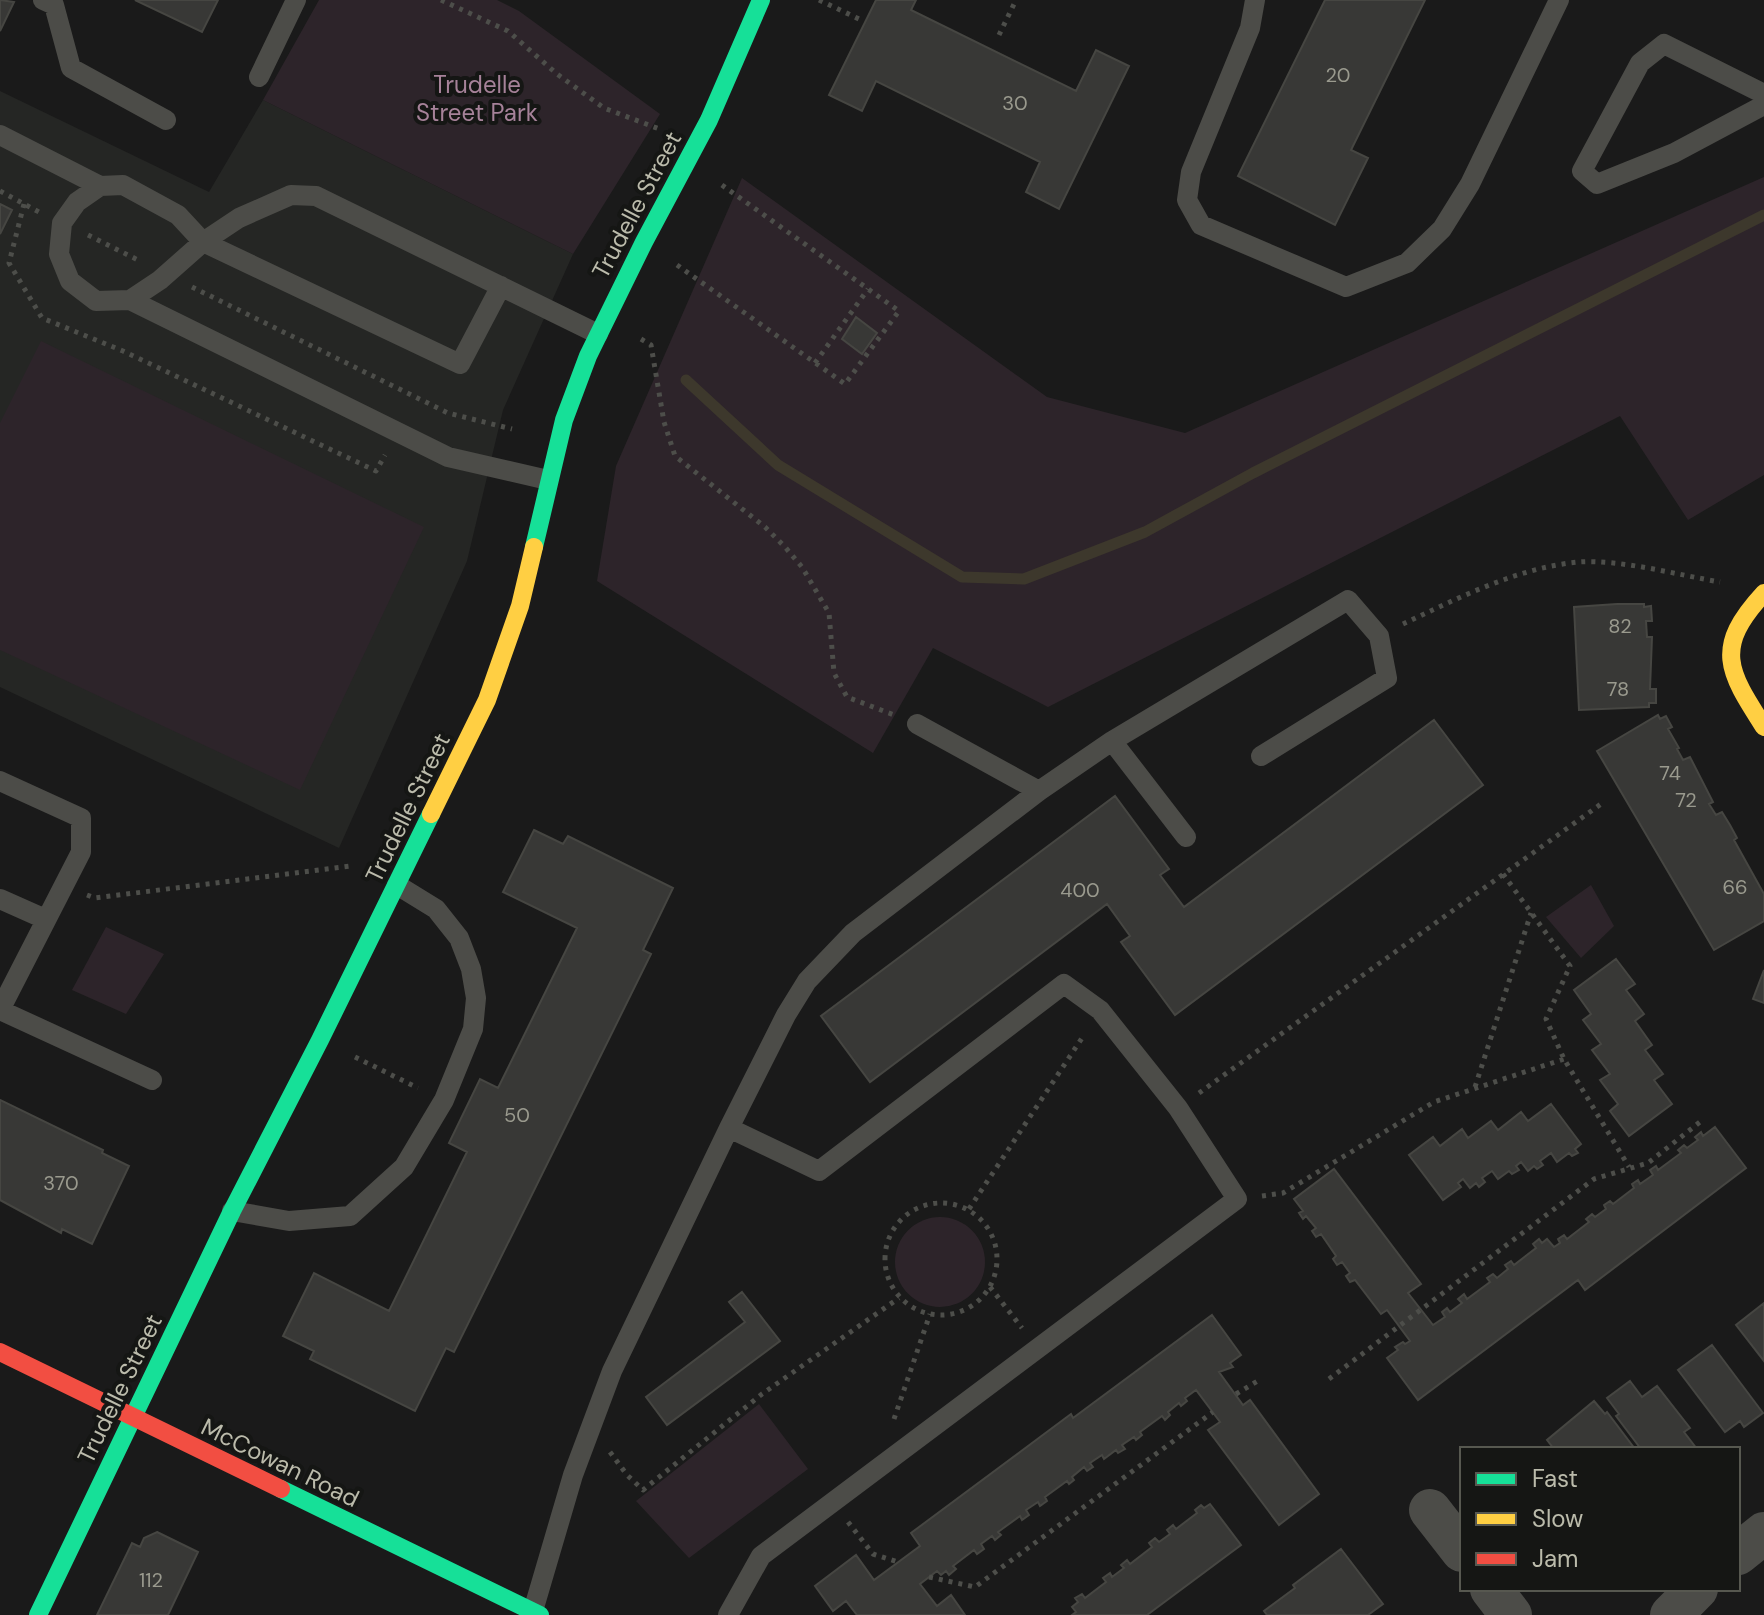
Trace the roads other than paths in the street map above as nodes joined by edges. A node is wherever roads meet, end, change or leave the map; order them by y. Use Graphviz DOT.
graph roads {
  1 [pos="43,0"];
  2 [pos="296,0"];
  3 [pos="761,0"];
  4 [pos="1255,0"];
  5 [pos="1559,0"];
  6 [pos="259,77"];
  7 [pos="1764,94"];
  8 [pos="1764,105"];
  9 [pos="166,120"];
  10 [pos="0,135"];
  11 [pos="100,186"];
  12 [pos="203,242"];
  13 [pos="501,286"];
  14 [pos="130,300"];
  15 [pos="602,325"];
  16 [pos="548,480"];
  17 [pos="1764,593"];
  18 [pos="917,724"];
  19 [pos="1764,727"];
  20 [pos="1112,741"];
  21 [pos="1261,756"];
  22 [pos="0,781"];
  23 [pos="1039,791"];
  24 [pos="1186,837"];
  25 [pos="397,885"];
  26 [pos="0,899"];
  27 [pos="45,919"];
  28 [pos="1,1011"];
  29 [pos="152,1080"];
  30 [pos="729,1128"];
  31 [pos="232,1211"];
  32 [pos="0,1352"];
  33 [pos="132,1418"];
  34 [pos="1430,1510"];
  35 [pos="1764,1533"];
  36 [pos="1460,1548"];
  37 [pos="1740,1552"];
  38 [pos="1493,1591"];
  39 [pos="1695,1591"];
  40 [pos="537,1613"];
  41 [pos="38,1615"];
  42 [pos="728,1615"];
  43 [pos="1511,1615"];
  44 [pos="1671,1615"];
  1 -- 9 [label="lane"];
  2 -- 6 [label="lane"];
  3 -- 15 [label="street, Trudelle Street"];
  4 -- 5 [label="lane"];
  7 -- 8 [label="lane"];
  10 -- 11 [label="lane"];
  11 -- 12 [label="lane"];
  11 -- 14 [label="lane"];
  12 -- 13 [label="lane"];
  12 -- 13 [label="lane"];
  12 -- 14 [label="lane"];
  13 -- 15 [label="lane"];
  14 -- 16 [label="lane"];
  15 -- 16 [label="street, Trudelle Street"];
  16 -- 25 [label="street, Trudelle Street"];
  17 -- 19 [label="street"];
  18 -- 23 [label="lane"];
  20 -- 21 [label="lane"];
  20 -- 23 [label="lane"];
  20 -- 24 [label="lane"];
  22 -- 27 [label="lane"];
  23 -- 30 [label="lane"];
  25 -- 31 [label="street, Trudelle Street"];
  25 -- 31 [label="lane"];
  26 -- 27 [label="lane"];
  27 -- 28 [label="lane"];
  28 -- 29 [label="lane"];
  30 -- 40 [label="lane"];
  30 -- 42 [label="lane"];
  31 -- 33 [label="street, Trudelle Street"];
  32 -- 33 [label="street, McCowan Road"];
  33 -- 40 [label="street, McCowan Road"];
  33 -- 41 [label="street, Trudelle Street"];
  34 -- 36 [label="street"];
  35 -- 37 [label="street"];
  38 -- 43 [label="street"];
  39 -- 44 [label="street"];
}
